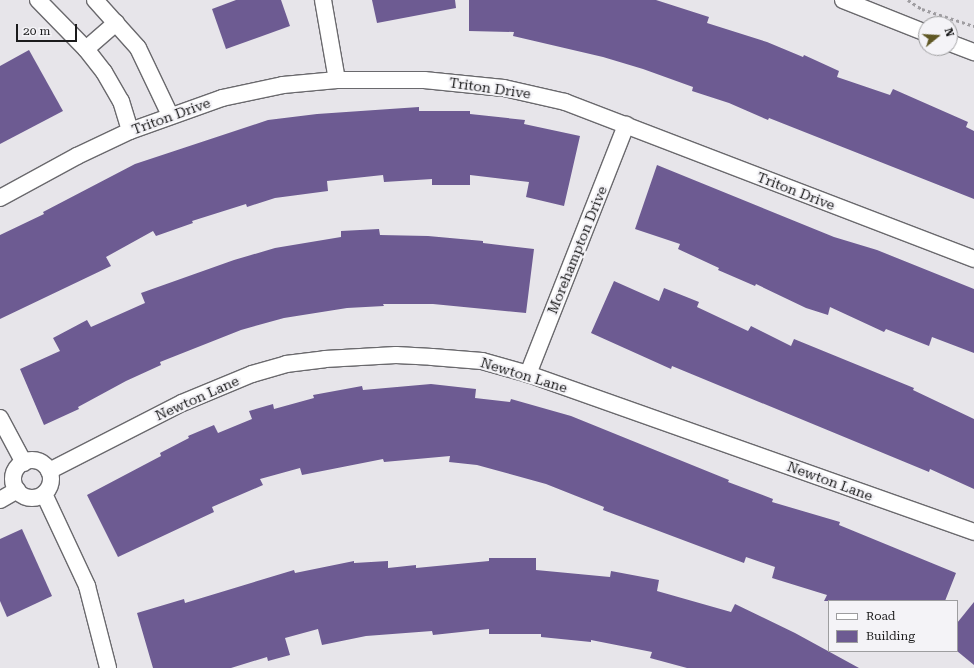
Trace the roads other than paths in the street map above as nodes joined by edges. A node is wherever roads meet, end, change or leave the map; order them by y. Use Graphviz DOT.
graph roads {
  1 [pos="38,0"];
  2 [pos="95,0"];
  3 [pos="323,0"];
  4 [pos="843,0"];
  5 [pos="116,23"];
  6 [pos="918,30"];
  7 [pos="958,46"];
  8 [pos="86,49"];
  9 [pos="974,52"];
  10 [pos="337,80"];
  11 [pos="170,115"];
  12 [pos="626,126"];
  13 [pos="130,130"];
  14 [pos="0,198"];
  15 [pos="974,259"];
  16 [pos="528,374"];
  17 [pos="0,418"];
  18 [pos="24,463"];
  19 [pos="49,471"];
  20 [pos="17,490"];
  21 [pos="44,494"];
  22 [pos="0,500"];
  23 [pos="974,532"];
  24 [pos="108,668"];
  1 -- 8 [label="street"];
  2 -- 5 [label="street"];
  3 -- 10 [label="street"];
  4 -- 6 [label="street"];
  5 -- 8 [label="street"];
  5 -- 11 [label="street"];
  7 -- 9 [label="street"];
  8 -- 13 [label="street"];
  10 -- 11 [label="street, Triton Drive"];
  10 -- 12 [label="street, Triton Drive"];
  11 -- 13 [label="street, Triton Drive"];
  12 -- 15 [label="street, Triton Drive"];
  12 -- 16 [label="street, Morehampton Drive"];
  13 -- 14 [label="street, Triton Drive"];
  16 -- 19 [label="street, Newton Lane"];
  16 -- 23 [label="street, Newton Lane"];
  17 -- 18 [label="street"];
  18 -- 19 [label="street"];
  18 -- 20 [label="street"];
  19 -- 21 [label="street"];
  20 -- 21 [label="street"];
  20 -- 22 [label="street"];
  21 -- 24 [label="street"];
}
